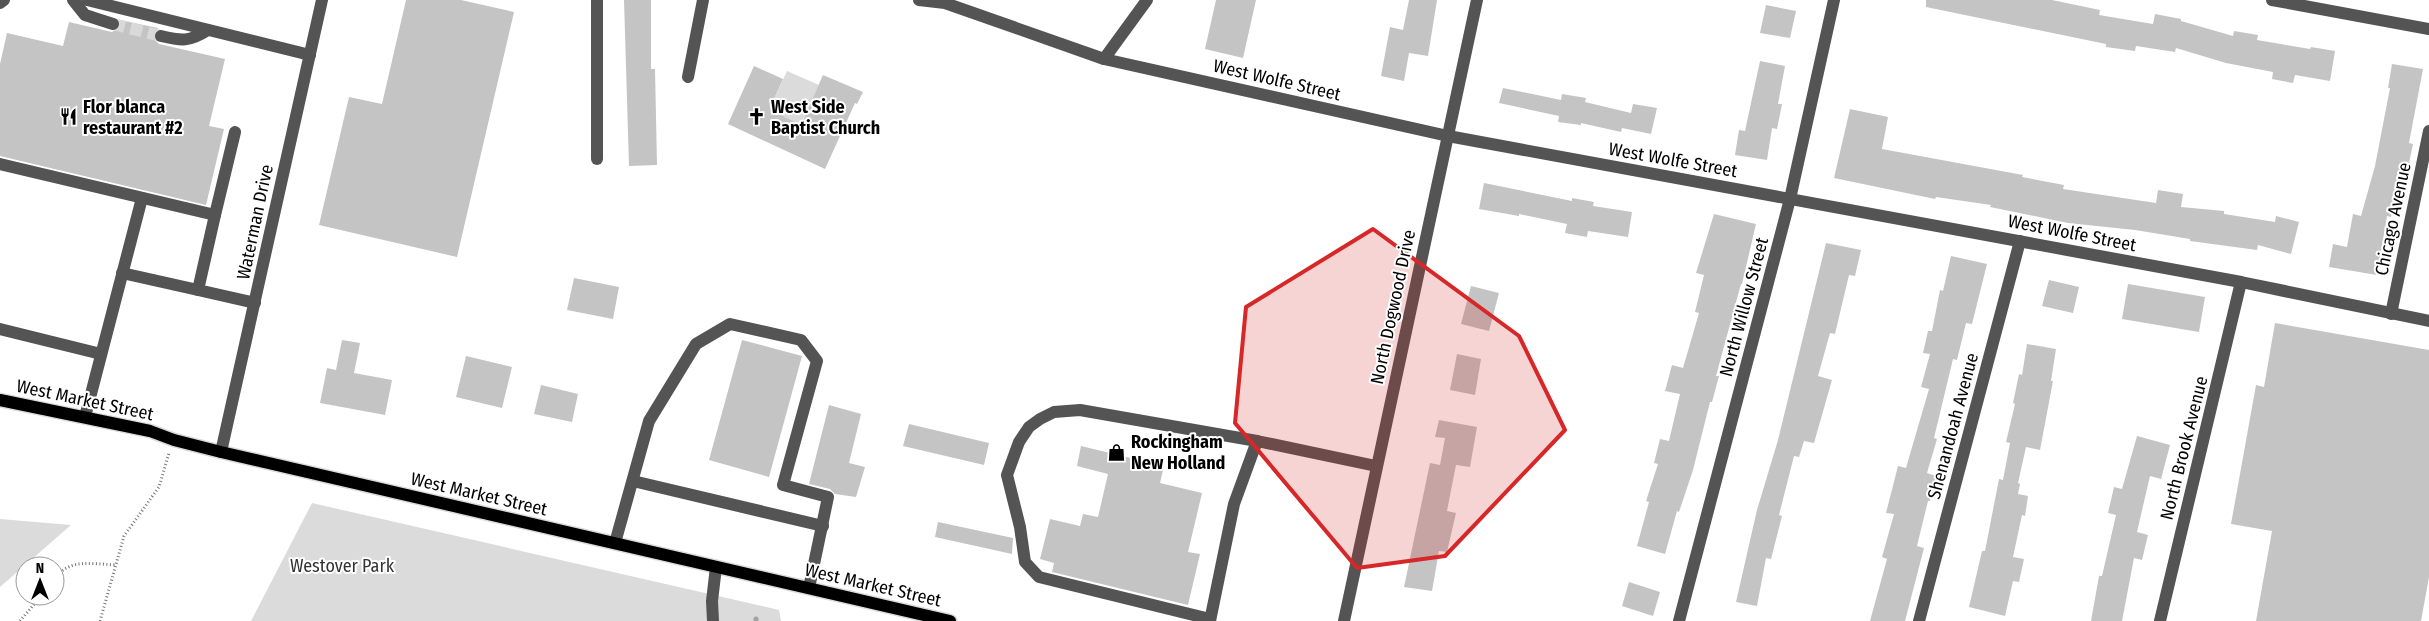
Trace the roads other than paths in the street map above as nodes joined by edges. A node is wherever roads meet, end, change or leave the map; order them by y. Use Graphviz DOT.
graph roads {
  1 [pos="4,0"];
  2 [pos="73,0"];
  3 [pos="87,0"];
  4 [pos="322,0"];
  5 [pos="597,0"];
  6 [pos="703,0"];
  7 [pos="920,0"];
  8 [pos="1147,0"];
  9 [pos="1477,0"];
  10 [pos="1834,0"];
  11 [pos="2272,0"];
  12 [pos="946,2"];
  13 [pos="0,3"];
  14 [pos="114,24"];
  15 [pos="2429,29"];
  16 [pos="208,30"];
  17 [pos="160,36"];
  18 [pos="310,55"];
  19 [pos="1104,59"];
  20 [pos="688,77"];
  21 [pos="2429,131"];
  22 [pos="235,132"];
  23 [pos="1448,136"];
  24 [pos="597,159"];
  25 [pos="0,164"];
  26 [pos="142,198"];
  27 [pos="1790,199"];
  28 [pos="215,215"];
  29 [pos="2020,241"];
  30 [pos="122,273"];
  31 [pos="2241,282"];
  32 [pos="198,290"];
  33 [pos="255,302"];
  34 [pos="2391,314"];
  35 [pos="2429,321"];
  36 [pos="0,329"];
  37 [pos="101,354"];
  38 [pos="0,400"];
  39 [pos="85,418"];
  40 [pos="1257,441"];
  41 [pos="222,452"];
  42 [pos="1376,466"];
  43 [pos="632,481"];
  44 [pos="823,526"];
  45 [pos="615,543"];
  46 [pos="716,567"];
  47 [pos="809,588"];
  48 [pos="1210,620"];
  49 [pos="713,621"];
  50 [pos="950,621"];
  51 [pos="1344,621"];
  52 [pos="1679,621"];
  53 [pos="1919,621"];
  54 [pos="2160,621"];
  1 -- 13 [label="street"];
  2 -- 14 [label="street"];
  3 -- 16 [label="street"];
  4 -- 18 [label="street, Waterman Drive"];
  5 -- 24 [label="street"];
  6 -- 20 [label="street"];
  7 -- 12 [label="street, West Wolfe Street"];
  8 -- 19 [label="street"];
  9 -- 23 [label="street, North Dogwood Drive"];
  10 -- 27 [label="street, North Willow Street"];
  11 -- 15 [label="street"];
  12 -- 19 [label="street, West Wolfe Street"];
  16 -- 17 [label="street"];
  16 -- 18 [label="street"];
  18 -- 33 [label="street, Waterman Drive"];
  19 -- 23 [label="street, West Wolfe Street"];
  21 -- 34 [label="street, Chicago Avenue"];
  22 -- 28 [label="street"];
  23 -- 27 [label="street, West Wolfe Street"];
  23 -- 42 [label="street, North Dogwood Drive"];
  25 -- 26 [label="street"];
  26 -- 28 [label="street"];
  26 -- 30 [label="street"];
  27 -- 29 [label="street, West Wolfe Street"];
  27 -- 52 [label="street, North Willow Street"];
  28 -- 32 [label="street"];
  29 -- 31 [label="street, West Wolfe Street"];
  29 -- 53 [label="street, Shenandoah Avenue"];
  30 -- 32 [label="street"];
  30 -- 37 [label="street"];
  31 -- 34 [label="street, West Wolfe Street"];
  31 -- 54 [label="street, North Brook Avenue"];
  32 -- 33 [label="street"];
  33 -- 41 [label="street, Waterman Drive"];
  34 -- 35 [label="street, West Wolfe Street"];
  36 -- 37 [label="street"];
  37 -- 39 [label="street"];
  38 -- 39 [label="main road, West Market Street"];
  39 -- 41 [label="main road, West Market Street"];
  40 -- 42 [label="street"];
  40 -- 48 [label="street"];
  40 -- 48 [label="street"];
  41 -- 45 [label="main road, West Market Street"];
  42 -- 51 [label="street, North Dogwood Drive"];
  43 -- 44 [label="street"];
  43 -- 44 [label="street"];
  43 -- 45 [label="street"];
  44 -- 47 [label="street"];
  45 -- 46 [label="main road, West Market Street"];
  46 -- 47 [label="main road, West Market Street"];
  46 -- 49 [label="street"];
  47 -- 50 [label="main road, West Market Street"];
}
